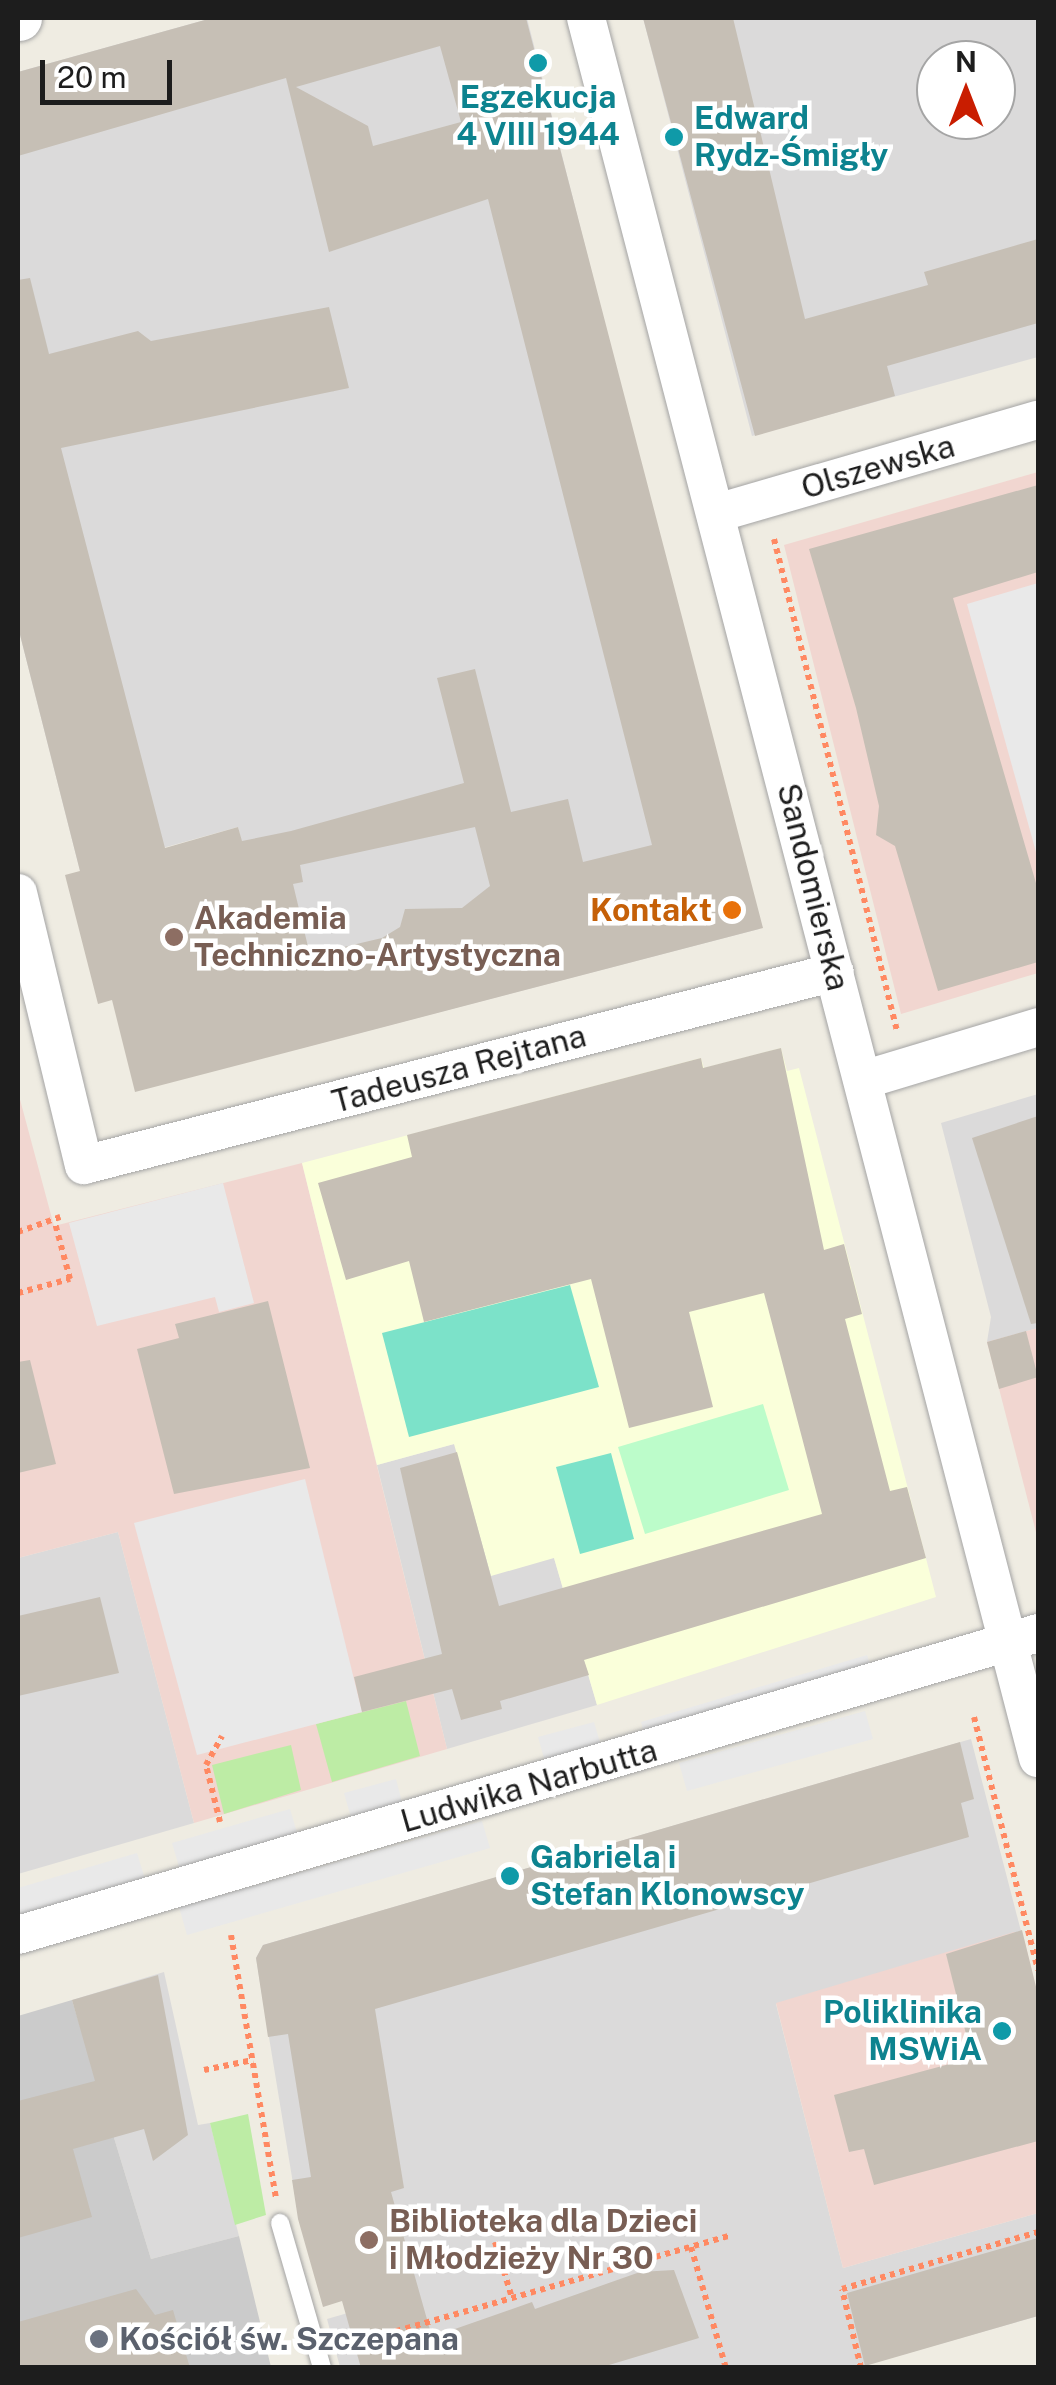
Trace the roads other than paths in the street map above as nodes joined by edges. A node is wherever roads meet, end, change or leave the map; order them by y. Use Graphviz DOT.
graph roads {
  1 [pos="586,18"];
  2 [pos="1038,420"];
  3 [pos="717,513"];
  4 [pos="18,893"];
  5 [pos="835,972"];
  6 [pos="1038,1027"];
  7 [pos="863,1080"];
  8 [pos="1024,1638"];
  9 [pos="1038,1758"];
  10 [pos="18,1934"];
  11 [pos="280,2223"];
  12 [pos="320,2360"];
  1 -- 3 [label="street, Sandomierska"];
  2 -- 3 [label="street, Olszewska"];
  3 -- 5 [label="street, Sandomierska"];
  4 -- 5 [label="street, Tadeusza Rejtana"];
  5 -- 7 [label="street, Sandomierska"];
  6 -- 7 [label="street"];
  7 -- 8 [label="street, Sandomierska"];
  8 -- 9 [label="street, Sandomierska"];
  8 -- 10 [label="street, Ludwika Narbutta"];
  11 -- 12 [label="lane"];
}
